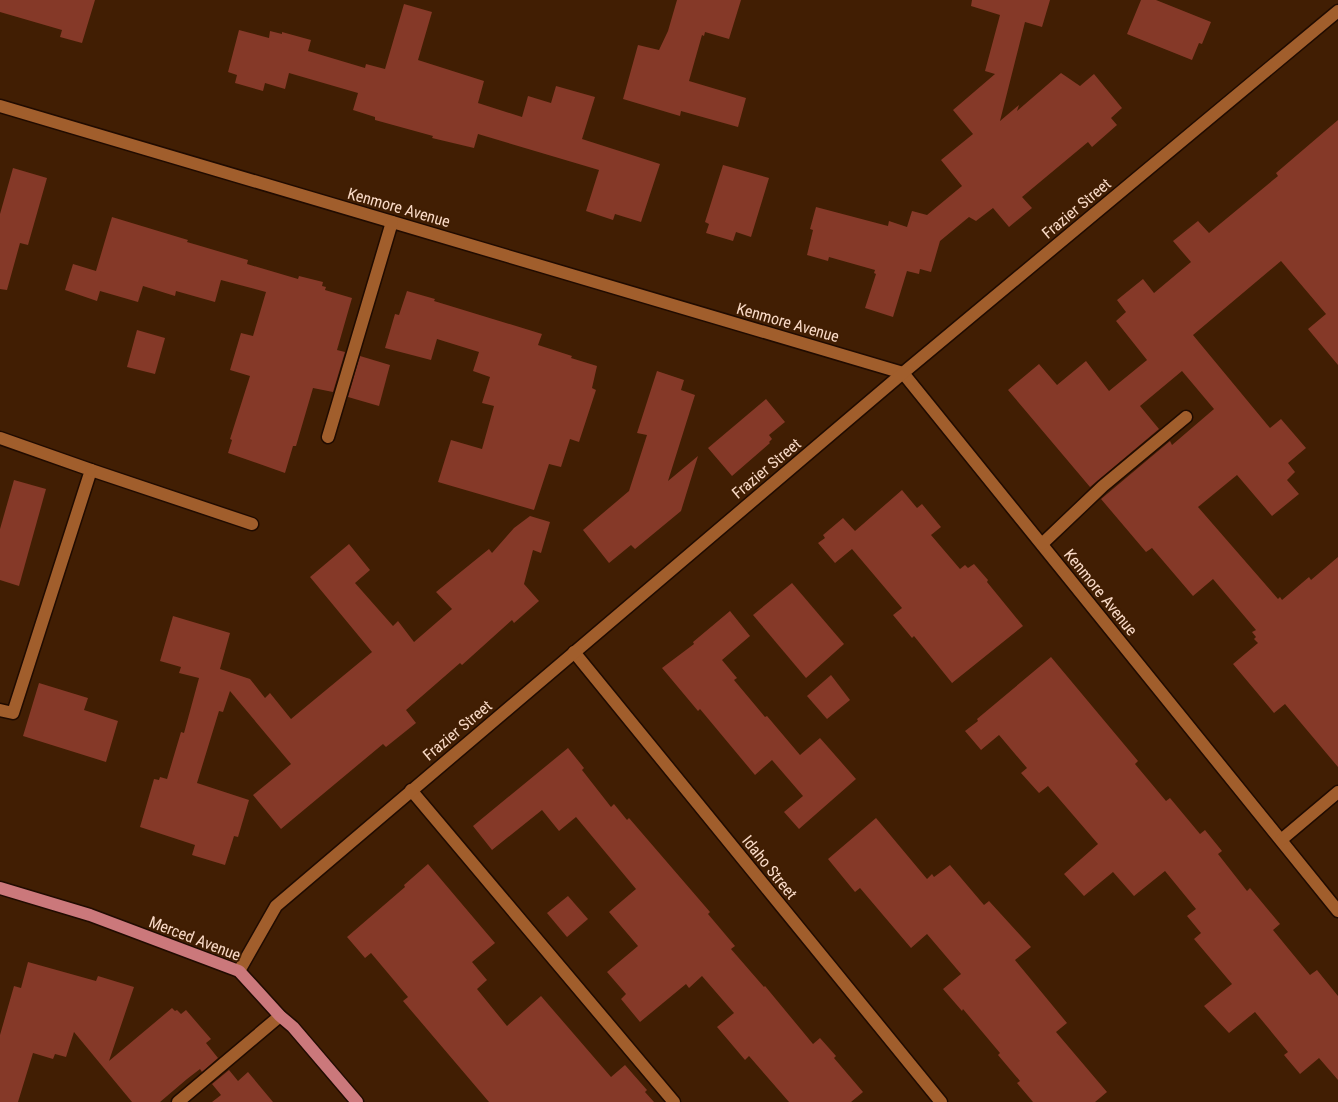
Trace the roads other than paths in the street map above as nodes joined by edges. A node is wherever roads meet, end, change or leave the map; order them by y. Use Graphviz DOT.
graph roads {
  1 [pos="1338,11"];
  2 [pos="0,106"];
  3 [pos="392,222"];
  4 [pos="903,373"];
  5 [pos="1186,418"];
  6 [pos="328,437"];
  7 [pos="0,438"];
  8 [pos="91,470"];
  9 [pos="252,524"];
  10 [pos="1042,544"];
  11 [pos="574,652"];
  12 [pos="0,710"];
  13 [pos="412,790"];
  14 [pos="1338,792"];
  15 [pos="1281,840"];
  16 [pos="0,888"];
  17 [pos="1338,910"];
  18 [pos="239,971"];
  19 [pos="280,1016"];
  20 [pos="178,1102"];
  21 [pos="357,1102"];
  22 [pos="674,1102"];
  23 [pos="942,1102"];
  1 -- 4 [label="street, Frazier Street"];
  2 -- 3 [label="street, Kenmore Avenue"];
  3 -- 4 [label="street, Kenmore Avenue"];
  3 -- 6 [label="street"];
  4 -- 10 [label="street, Kenmore Avenue"];
  4 -- 11 [label="street, Frazier Street"];
  5 -- 10 [label="street"];
  7 -- 8 [label="street"];
  8 -- 9 [label="street"];
  8 -- 12 [label="street"];
  10 -- 15 [label="street, Kenmore Avenue"];
  11 -- 13 [label="street, Frazier Street"];
  11 -- 23 [label="street, Idaho Street"];
  13 -- 18 [label="street, Frazier Street"];
  13 -- 22 [label="street"];
  14 -- 15 [label="street"];
  15 -- 17 [label="street, Kenmore Avenue"];
  16 -- 18 [label="main road, Merced Avenue"];
  18 -- 19 [label="main road, Merced Avenue"];
  19 -- 20 [label="street"];
  19 -- 21 [label="main road, Merced Avenue"];
}
